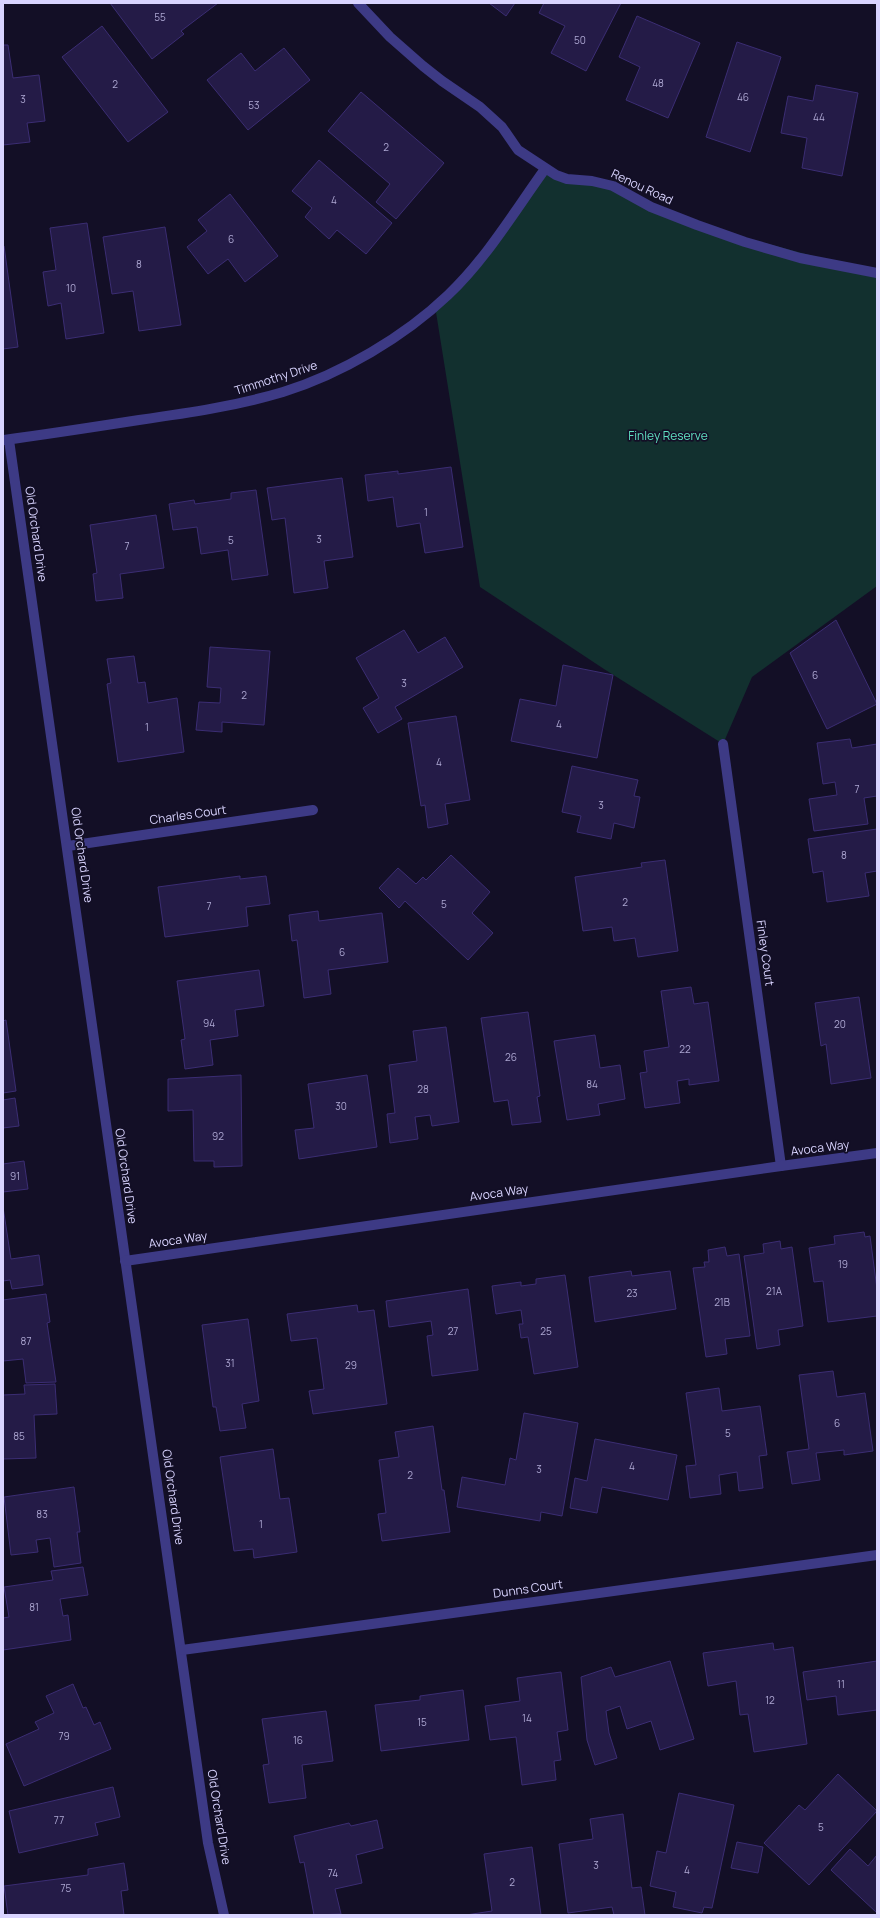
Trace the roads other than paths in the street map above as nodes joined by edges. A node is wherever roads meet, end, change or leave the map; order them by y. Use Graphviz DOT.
graph roads {
  1 [pos="358,3"];
  2 [pos="545,169"];
  3 [pos="877,273"];
  4 [pos="6,440"];
  5 [pos="723,744"];
  6 [pos="313,810"];
  7 [pos="68,846"];
  8 [pos="877,1153"];
  9 [pos="781,1166"];
  10 [pos="125,1261"];
  11 [pos="877,1555"];
  12 [pos="182,1650"];
  13 [pos="224,1915"];
  1 -- 2 [label="street, Renou Road"];
  2 -- 3 [label="street, Renou Road"];
  2 -- 4 [label="street, Timmothy Drive"];
  4 -- 7 [label="street, Old Orchard Drive"];
  5 -- 9 [label="street, Finley Court"];
  6 -- 7 [label="street, Charles Court"];
  7 -- 10 [label="street, Old Orchard Drive"];
  8 -- 9 [label="street, Avoca Way"];
  9 -- 10 [label="street, Avoca Way"];
  10 -- 12 [label="street, Old Orchard Drive"];
  11 -- 12 [label="street, Dunns Court"];
  12 -- 13 [label="street, Old Orchard Drive"];
}
